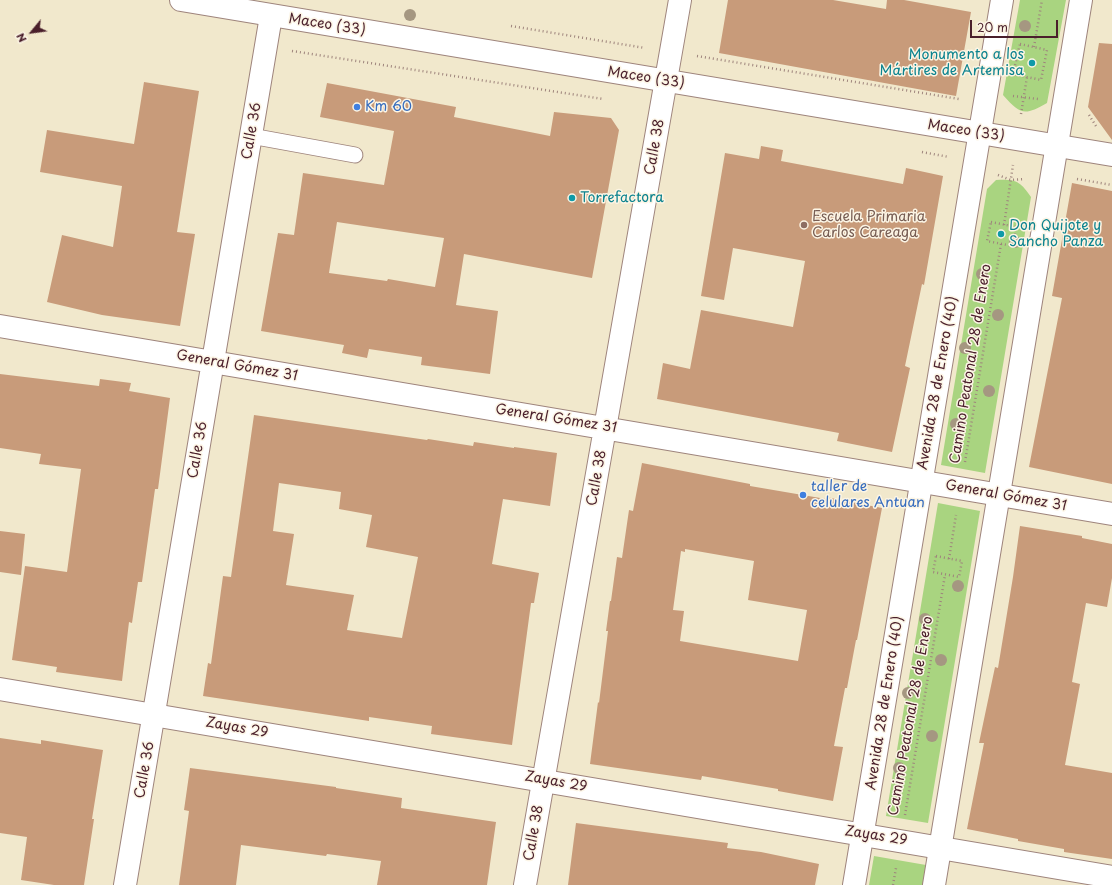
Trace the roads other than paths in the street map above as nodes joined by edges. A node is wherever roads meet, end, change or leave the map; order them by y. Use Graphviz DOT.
graph roads {
  1 [pos="181,0"];
  2 [pos="680,0"];
  3 [pos="1002,0"];
  4 [pos="1081,0"];
  5 [pos="271,16"];
  6 [pos="666,81"];
  7 [pos="980,133"];
  8 [pos="251,136"];
  9 [pos="1057,145"];
  10 [pos="354,155"];
  11 [pos="1112,155"];
  12 [pos="0,326"];
  13 [pos="213,362"];
  14 [pos="606,427"];
  15 [pos="922,482"];
  16 [pos="999,495"];
  17 [pos="1112,514"];
  18 [pos="0,689"];
  19 [pos="154,714"];
  20 [pos="544,780"];
  21 [pos="863,835"];
  22 [pos="941,847"];
  23 [pos="1112,877"];
  24 [pos="125,885"];
  25 [pos="525,885"];
  26 [pos="854,885"];
  27 [pos="934,885"];
  1 -- 5 [label="street, Maceo (33)"];
  2 -- 6 [label="street, Calle 38"];
  3 -- 7 [label="street, Avenida 28 de Enero (40)"];
  4 -- 9 [label="street"];
  5 -- 6 [label="street, Maceo (33)"];
  5 -- 8 [label="street, Calle 36"];
  6 -- 7 [label="street, Maceo (33)"];
  6 -- 14 [label="street, Calle 38"];
  7 -- 9 [label="street, Maceo (33)"];
  7 -- 15 [label="street, Avenida 28 de Enero (40)"];
  8 -- 10 [label="lane"];
  8 -- 13 [label="street, Calle 36"];
  9 -- 11 [label="street, Maceo (33)"];
  9 -- 16 [label="street"];
  12 -- 13 [label="street, General Gómez 31"];
  13 -- 14 [label="street, General Gómez 31"];
  13 -- 19 [label="street, Calle 36"];
  14 -- 15 [label="street, General Gómez 31"];
  14 -- 20 [label="street, Calle 38"];
  15 -- 16 [label="street, General Gómez 31"];
  15 -- 21 [label="street, Avenida 28 de Enero (40)"];
  16 -- 17 [label="street, General Gómez 31"];
  16 -- 22 [label="street"];
  18 -- 19 [label="street, Zayas 29"];
  19 -- 20 [label="street, Zayas 29"];
  19 -- 24 [label="street, Calle 36"];
  20 -- 21 [label="street, Zayas 29"];
  20 -- 25 [label="street, Calle 38"];
  21 -- 22 [label="street, Zayas 29"];
  21 -- 26 [label="street, Avenida 28 de Enero (40)"];
  22 -- 23 [label="street, Zayas 29"];
  22 -- 27 [label="street"];
}
